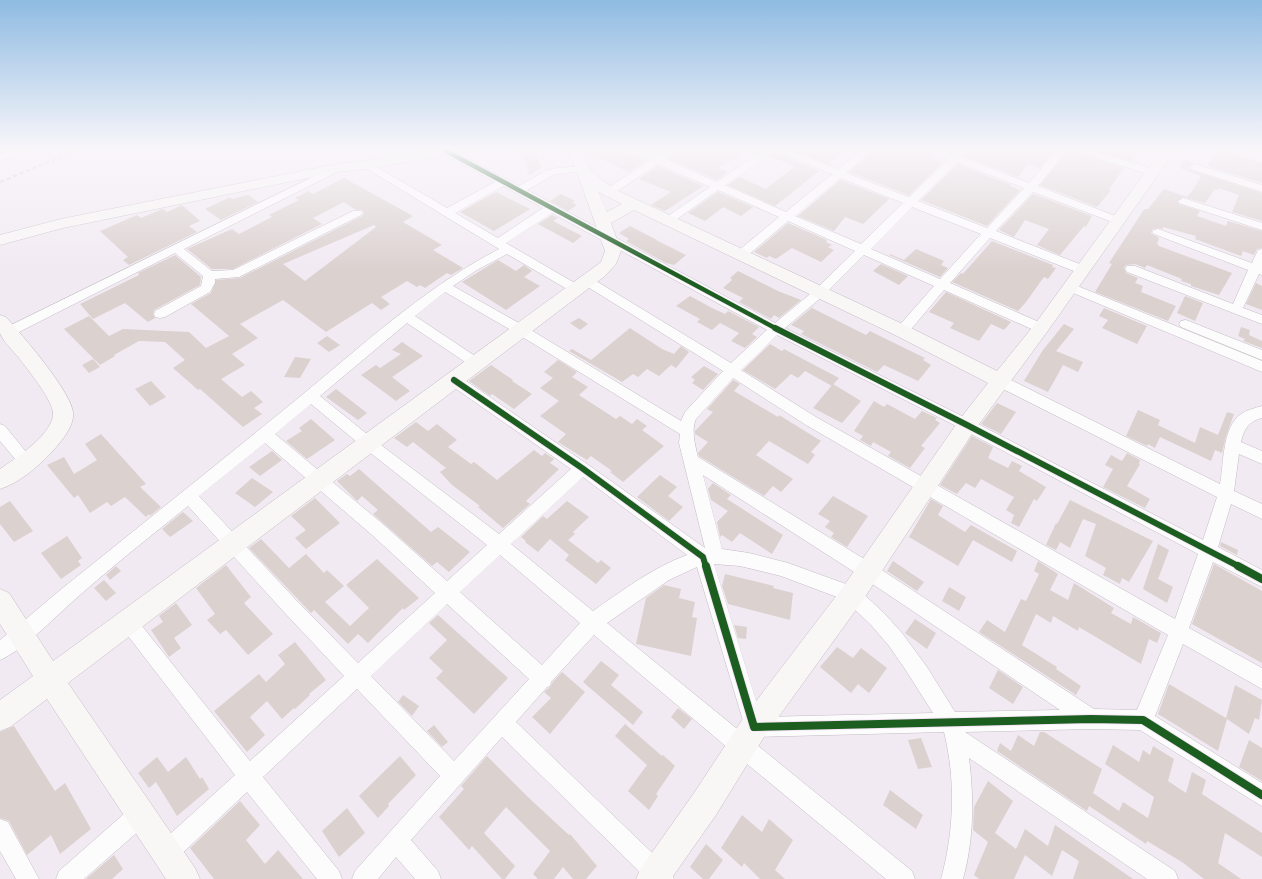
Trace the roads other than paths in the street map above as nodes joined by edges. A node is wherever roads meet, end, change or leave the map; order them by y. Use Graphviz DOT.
graph roads {
  1 [pos="233,189"];
  2 [pos="295,189"];
  3 [pos="407,189"];
  4 [pos="489,189"];
  5 [pos="515,189"];
  6 [pos="522,189"];
  7 [pos="590,189"];
  8 [pos="605,189"];
  9 [pos="613,189"];
  10 [pos="713,189"];
  11 [pos="724,189"];
  12 [pos="820,189"];
  13 [pos="878,189"];
  14 [pos="923,189"];
  15 [pos="1029,189"];
  16 [pos="1036,189"];
  17 [pos="1141,189"];
  18 [pos="519,191"];
  19 [pos="609,192"];
  20 [pos="1183,201"];
  21 [pos="910,202"];
  22 [pos="634,204"];
  23 [pos="551,208"];
  24 [pos="357,213"];
  25 [pos="446,213"];
  26 [pos="787,217"];
  27 [pos="669,220"];
  28 [pos="602,221"];
  29 [pos="1119,221"];
  30 [pos="1262,227"];
  31 [pos="1158,232"];
  32 [pos="989,233"];
  33 [pos="0,240"];
  34 [pos="610,240"];
  35 [pos="502,246"];
  36 [pos="176,248"];
  37 [pos="862,250"];
  38 [pos="1262,253"];
  39 [pos="742,254"];
  40 [pos="1131,269"];
  41 [pos="1083,270"];
  42 [pos="1259,270"];
  43 [pos="235,274"];
  44 [pos="209,275"];
  45 [pos="942,284"];
  46 [pos="582,285"];
  47 [pos="444,286"];
  48 [pos="1070,287"];
  49 [pos="206,289"];
  50 [pos="819,293"];
  51 [pos="1236,310"];
  52 [pos="1127,311"];
  53 [pos="160,314"];
  54 [pos="406,316"];
  55 [pos="1262,320"];
  56 [pos="3,325"];
  57 [pos="1041,328"];
  58 [pos="776,329"];
  59 [pos="521,330"];
  60 [pos="902,331"];
  61 [pos="1262,355"];
  62 [pos="476,363"];
  63 [pos="1262,367"];
  64 [pos="732,370"];
  65 [pos="454,380"];
  66 [pos="1000,381"];
  67 [pos="311,396"];
  68 [pos="1262,412"];
  69 [pos="1245,418"];
  70 [pos="1262,420"];
  71 [pos="967,425"];
  72 [pos="0,430"];
  73 [pos="686,431"];
  74 [pos="265,434"];
  75 [pos="368,442"];
  76 [pos="1233,445"];
  77 [pos="1262,458"];
  78 [pos="691,460"];
  79 [pos="26,462"];
  80 [pos="582,468"];
  81 [pos="0,480"];
  82 [pos="318,480"];
  83 [pos="926,486"];
  84 [pos="1226,495"];
  85 [pos="189,496"];
  86 [pos="1262,512"];
  87 [pos="232,544"];
  88 [pos="500,545"];
  89 [pos="1207,551"];
  90 [pos="709,557"];
  91 [pos="868,571"];
  92 [pos="1262,579"];
  93 [pos="448,594"];
  94 [pos="852,595"];
  95 [pos="0,601"];
  96 [pos="128,622"];
  97 [pos="593,622"];
  98 [pos="1180,631"];
  99 [pos="21,635"];
  100 [pos="0,650"];
  101 [pos="358,677"];
  102 [pos="543,679"];
  103 [pos="1262,679"];
  104 [pos="50,680"];
  105 [pos="0,717"];
  106 [pos="1091,718"];
  107 [pos="1143,720"];
  108 [pos="502,723"];
  109 [pos="953,730"];
  110 [pos="748,737"];
  111 [pos="454,776"];
  112 [pos="249,777"];
  113 [pos="1262,795"];
  114 [pos="141,814"];
  115 [pos="0,830"];
  116 [pos="396,840"];
  117 [pos="167,852"];
  118 [pos="657,877"];
  119 [pos="28,879"];
  120 [pos="67,879"];
  121 [pos="184,879"];
  122 [pos="331,879"];
  123 [pos="363,879"];
  124 [pos="430,879"];
  125 [pos="904,879"];
  126 [pos="952,879"];
  127 [pos="1168,879"];
  1 -- 33 [label="main road"];
  2 -- 36 [label="street"];
  3 -- 25 [label="street"];
  4 -- 25 [label="street"];
  5 -- 18 [label="street"];
  6 -- 18 [label="street"];
  7 -- 28 [label="main road"];
  8 -- 19 [label="main road"];
  9 -- 19 [label="street"];
  10 -- 27 [label="street"];
  11 -- 26 [label="street"];
  12 -- 26 [label="street"];
  13 -- 21 [label="street"];
  14 -- 21 [label="street"];
  15 -- 32 [label="street"];
  16 -- 29 [label="street"];
  17 -- 29 [label="main road"];
  18 -- 23 [label="street"];
  19 -- 22 [label="main road"];
  20 -- 30 [label="street"];
  21 -- 32 [label="street"];
  21 -- 37 [label="street"];
  22 -- 27 [label="main road"];
  22 -- 28 [label="main road"];
  23 -- 34 [label="street"];
  23 -- 35 [label="street"];
  24 -- 43 [label="street"];
  25 -- 35 [label="street"];
  26 -- 37 [label="street"];
  26 -- 39 [label="street"];
  27 -- 39 [label="main road"];
  28 -- 34 [label="main road"];
  29 -- 41 [label="main road"];
  31 -- 42 [label="street"];
  32 -- 41 [label="street"];
  32 -- 45 [label="street"];
  34 -- 46 [label="main road"];
  34 -- 58 [label="street"];
  35 -- 46 [label="street"];
  35 -- 47 [label="street"];
  36 -- 44 [label="street"];
  36 -- 56 [label="street"];
  37 -- 45 [label="street"];
  37 -- 50 [label="street"];
  38 -- 42 [label="street"];
  39 -- 50 [label="main road"];
  40 -- 51 [label="street"];
  41 -- 48 [label="main road"];
  42 -- 51 [label="street"];
  43 -- 44 [label="street"];
  43 -- 49 [label="street"];
  44 -- 49 [label="street"];
  45 -- 57 [label="street"];
  45 -- 60 [label="street"];
  46 -- 59 [label="main road"];
  46 -- 64 [label="street"];
  47 -- 54 [label="street"];
  47 -- 59 [label="street"];
  48 -- 52 [label="street"];
  48 -- 57 [label="main road"];
  49 -- 53 [label="street"];
  50 -- 58 [label="street"];
  50 -- 60 [label="main road"];
  51 -- 55 [label="street"];
  52 -- 61 [label="street"];
  52 -- 63 [label="street"];
  54 -- 62 [label="street"];
  54 -- 67 [label="street"];
  56 -- 79 [label="main road"];
  57 -- 66 [label="main road"];
  58 -- 64 [label="street"];
  58 -- 71 [label="street"];
  59 -- 62 [label="main road"];
  59 -- 73 [label="street"];
  60 -- 66 [label="main road"];
  62 -- 65 [label="main road"];
  64 -- 73 [label="street"];
  64 -- 83 [label="street"];
  65 -- 75 [label="main road"];
  65 -- 80 [label="street"];
  66 -- 71 [label="main road"];
  66 -- 84 [label="street"];
  67 -- 74 [label="street"];
  67 -- 75 [label="street"];
  68 -- 69 [label="street"];
  69 -- 70 [label="street"];
  69 -- 76 [label="street"];
  71 -- 83 [label="main road"];
  71 -- 89 [label="street"];
  72 -- 79 [label="street"];
  73 -- 78 [label="street"];
  74 -- 82 [label="street"];
  74 -- 85 [label="street"];
  75 -- 82 [label="main road"];
  75 -- 88 [label="street"];
  76 -- 77 [label="street"];
  76 -- 84 [label="street"];
  78 -- 90 [label="street"];
  78 -- 91 [label="street"];
  79 -- 81 [label="main road"];
  80 -- 88 [label="street"];
  80 -- 90 [label="street"];
  82 -- 87 [label="main road"];
  82 -- 93 [label="street"];
  83 -- 91 [label="main road"];
  83 -- 98 [label="street"];
  84 -- 86 [label="street"];
  84 -- 89 [label="street"];
  85 -- 87 [label="street"];
  85 -- 99 [label="street"];
  87 -- 96 [label="main road"];
  87 -- 101 [label="street"];
  88 -- 93 [label="street"];
  88 -- 97 [label="street"];
  89 -- 92 [label="street"];
  89 -- 98 [label="street"];
  90 -- 94 [label="street"];
  90 -- 97 [label="street"];
  90 -- 110 [label="street"];
  91 -- 94 [label="main road"];
  91 -- 106 [label="street"];
  93 -- 101 [label="street"];
  93 -- 102 [label="street"];
  94 -- 109 [label="street"];
  94 -- 110 [label="main road"];
  95 -- 99 [label="main road"];
  96 -- 104 [label="main road"];
  96 -- 112 [label="street"];
  97 -- 102 [label="street"];
  97 -- 110 [label="street"];
  98 -- 103 [label="street"];
  98 -- 107 [label="street"];
  99 -- 100 [label="street"];
  99 -- 104 [label="main road"];
  101 -- 111 [label="street"];
  101 -- 112 [label="street"];
  102 -- 108 [label="street"];
  104 -- 105 [label="main road"];
  104 -- 114 [label="main road"];
  106 -- 107 [label="street"];
  106 -- 109 [label="street"];
  107 -- 113 [label="street"];
  108 -- 111 [label="street"];
  108 -- 118 [label="street"];
  109 -- 110 [label="street"];
  109 -- 126 [label="street"];
  109 -- 127 [label="street"];
  110 -- 118 [label="main road"];
  110 -- 125 [label="street"];
  111 -- 116 [label="street"];
  112 -- 117 [label="street"];
  112 -- 122 [label="street"];
  114 -- 117 [label="main road"];
  114 -- 120 [label="street"];
  115 -- 119 [label="street"];
  116 -- 123 [label="street"];
  116 -- 124 [label="street"];
  117 -- 121 [label="main road"];
}
